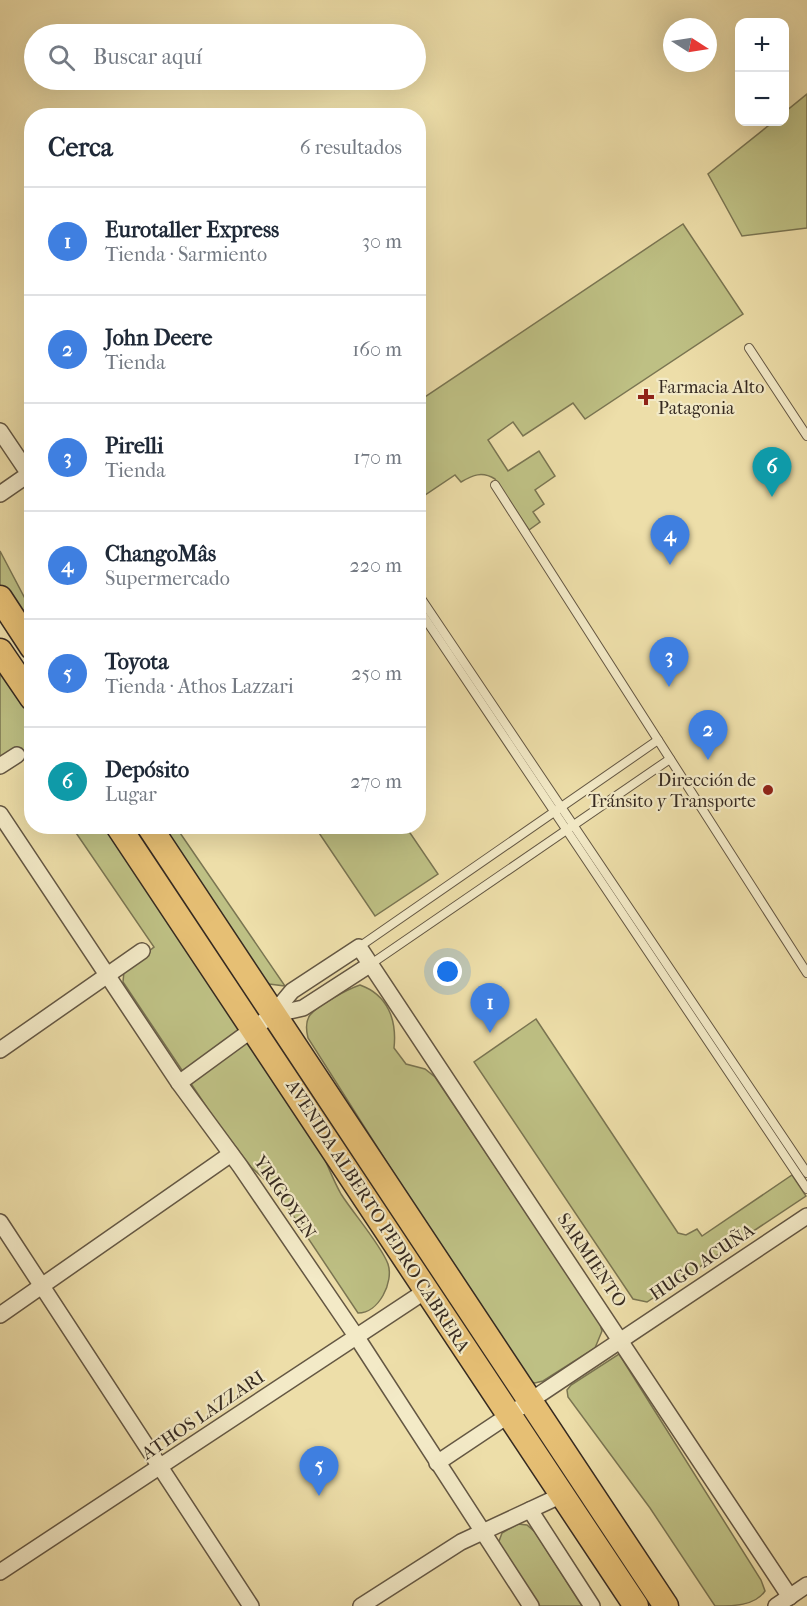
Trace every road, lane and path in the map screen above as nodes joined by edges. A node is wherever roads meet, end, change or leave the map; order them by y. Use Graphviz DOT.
graph roads {
  1 [pos="749,348"];
  2 [pos="0,431"];
  3 [pos="807,436"];
  4 [pos="24,467"];
  5 [pos="24,477"];
  6 [pos="495,485"];
  7 [pos="0,494"];
  8 [pos="0,598"];
  9 [pos="426,606"];
  10 [pos="426,620"];
  11 [pos="24,635"];
  12 [pos="0,651"];
  13 [pos="24,686"];
  14 [pos="658,740"];
  15 [pos="17,755"];
  16 [pos="669,759"];
  17 [pos="0,766"];
  18 [pos="557,808"];
  19 [pos="0,814"];
  20 [pos="569,826"];
  21 [pos="124,834"];
  22 [pos="154,834"];
  23 [pos="359,947"];
  24 [pos="142,951"];
  25 [pos="371,964"];
  26 [pos="807,973"];
  27 [pos="110,976"];
  28 [pos="263,1021"];
  29 [pos="0,1050"];
  30 [pos="179,1083"];
  31 [pos="231,1154"];
  32 [pos="807,1173"];
  33 [pos="807,1189"];
  34 [pos="807,1215"];
  35 [pos="0,1222"];
  36 [pos="42,1286"];
  37 [pos="427,1290"];
  38 [pos="0,1315"];
  39 [pos="356,1336"];
  40 [pos="621,1340"];
  41 [pos="530,1401"];
  42 [pos="509,1415"];
  43 [pos="437,1463"];
  44 [pos="162,1466"];
  45 [pos="562,1495"];
  46 [pos="530,1510"];
  47 [pos="482,1532"];
  48 [pos="0,1572"];
  49 [pos="807,1585"];
  50 [pos="790,1597"];
  51 [pos="251,1606"];
  52 [pos="361,1606"];
  53 [pos="531,1606"];
  54 [pos="592,1606"];
  55 [pos="636,1606"];
  56 [pos="666,1606"];
  57 [pos="776,1606"];
  1 -- 3 [label="lane"];
  2 -- 4 [label="street"];
  5 -- 7 [label="street"];
  6 -- 14 [label="lane"];
  8 -- 11 [label="main road"];
  9 -- 18 [label="lane"];
  10 -- 18 [label="lane"];
  12 -- 13 [label="main road"];
  14 -- 16 [label="lane"];
  14 -- 18 [label="lane"];
  15 -- 17 [label="street"];
  16 -- 20 [label="lane"];
  16 -- 26 [label="lane"];
  18 -- 20 [label="lane"];
  18 -- 23 [label="lane"];
  19 -- 27 [label="street, YRIGOYEN"];
  20 -- 25 [label="lane"];
  20 -- 32 [label="lane"];
  20 -- 33 [label="lane"];
  21 -- 28 [label="main road, AVENIDA ALBERTO PEDRO CABRERA"];
  22 -- 28 [label="main road, AVENIDA ALBERTO PEDRO CABRERA"];
  23 -- 25 [label="street, SARMIENTO"];
  23 -- 28 [label="street"];
  24 -- 27 [label="street"];
  25 -- 28 [label="street"];
  25 -- 40 [label="street, SARMIENTO"];
  27 -- 29 [label="street"];
  27 -- 30 [label="street, YRIGOYEN"];
  28 -- 30 [label="street"];
  28 -- 37 [label="main road, AVENIDA ALBERTO PEDRO CABRERA"];
  28 -- 41 [label="main road, AVENIDA ALBERTO PEDRO CABRERA"];
  30 -- 31 [label="street, YRIGOYEN"];
  31 -- 36 [label="street"];
  31 -- 39 [label="street, YRIGOYEN"];
  34 -- 40 [label="street, HUGO ACUÑA"];
  35 -- 36 [label="street"];
  36 -- 38 [label="street"];
  36 -- 44 [label="street"];
  37 -- 39 [label="street, ATHOS LAZZARI"];
  37 -- 42 [label="main road, AVENIDA ALBERTO PEDRO CABRERA"];
  39 -- 43 [label="street, YRIGOYEN"];
  39 -- 44 [label="street, ATHOS LAZZARI"];
  40 -- 41 [label="street, HUGO ACUÑA"];
  40 -- 50 [label="street, SARMIENTO"];
  41 -- 42 [label="street, HUGO ACUÑA"];
  41 -- 56 [label="main road, AVENIDA ALBERTO PEDRO CABRERA"];
  42 -- 43 [label="street, HUGO ACUÑA"];
  42 -- 45 [label="main road, AVENIDA ALBERTO PEDRO CABRERA"];
  43 -- 47 [label="street, YRIGOYEN"];
  44 -- 48 [label="street, ATHOS LAZZARI"];
  44 -- 51 [label="street"];
  45 -- 46 [label="street"];
  45 -- 55 [label="main road, AVENIDA ALBERTO PEDRO CABRERA"];
  46 -- 47 [label="street"];
  46 -- 54 [label="street"];
  47 -- 52 [label="street"];
  47 -- 53 [label="street, YRIGOYEN"];
  49 -- 50 [label="street"];
  50 -- 57 [label="street"];
}
